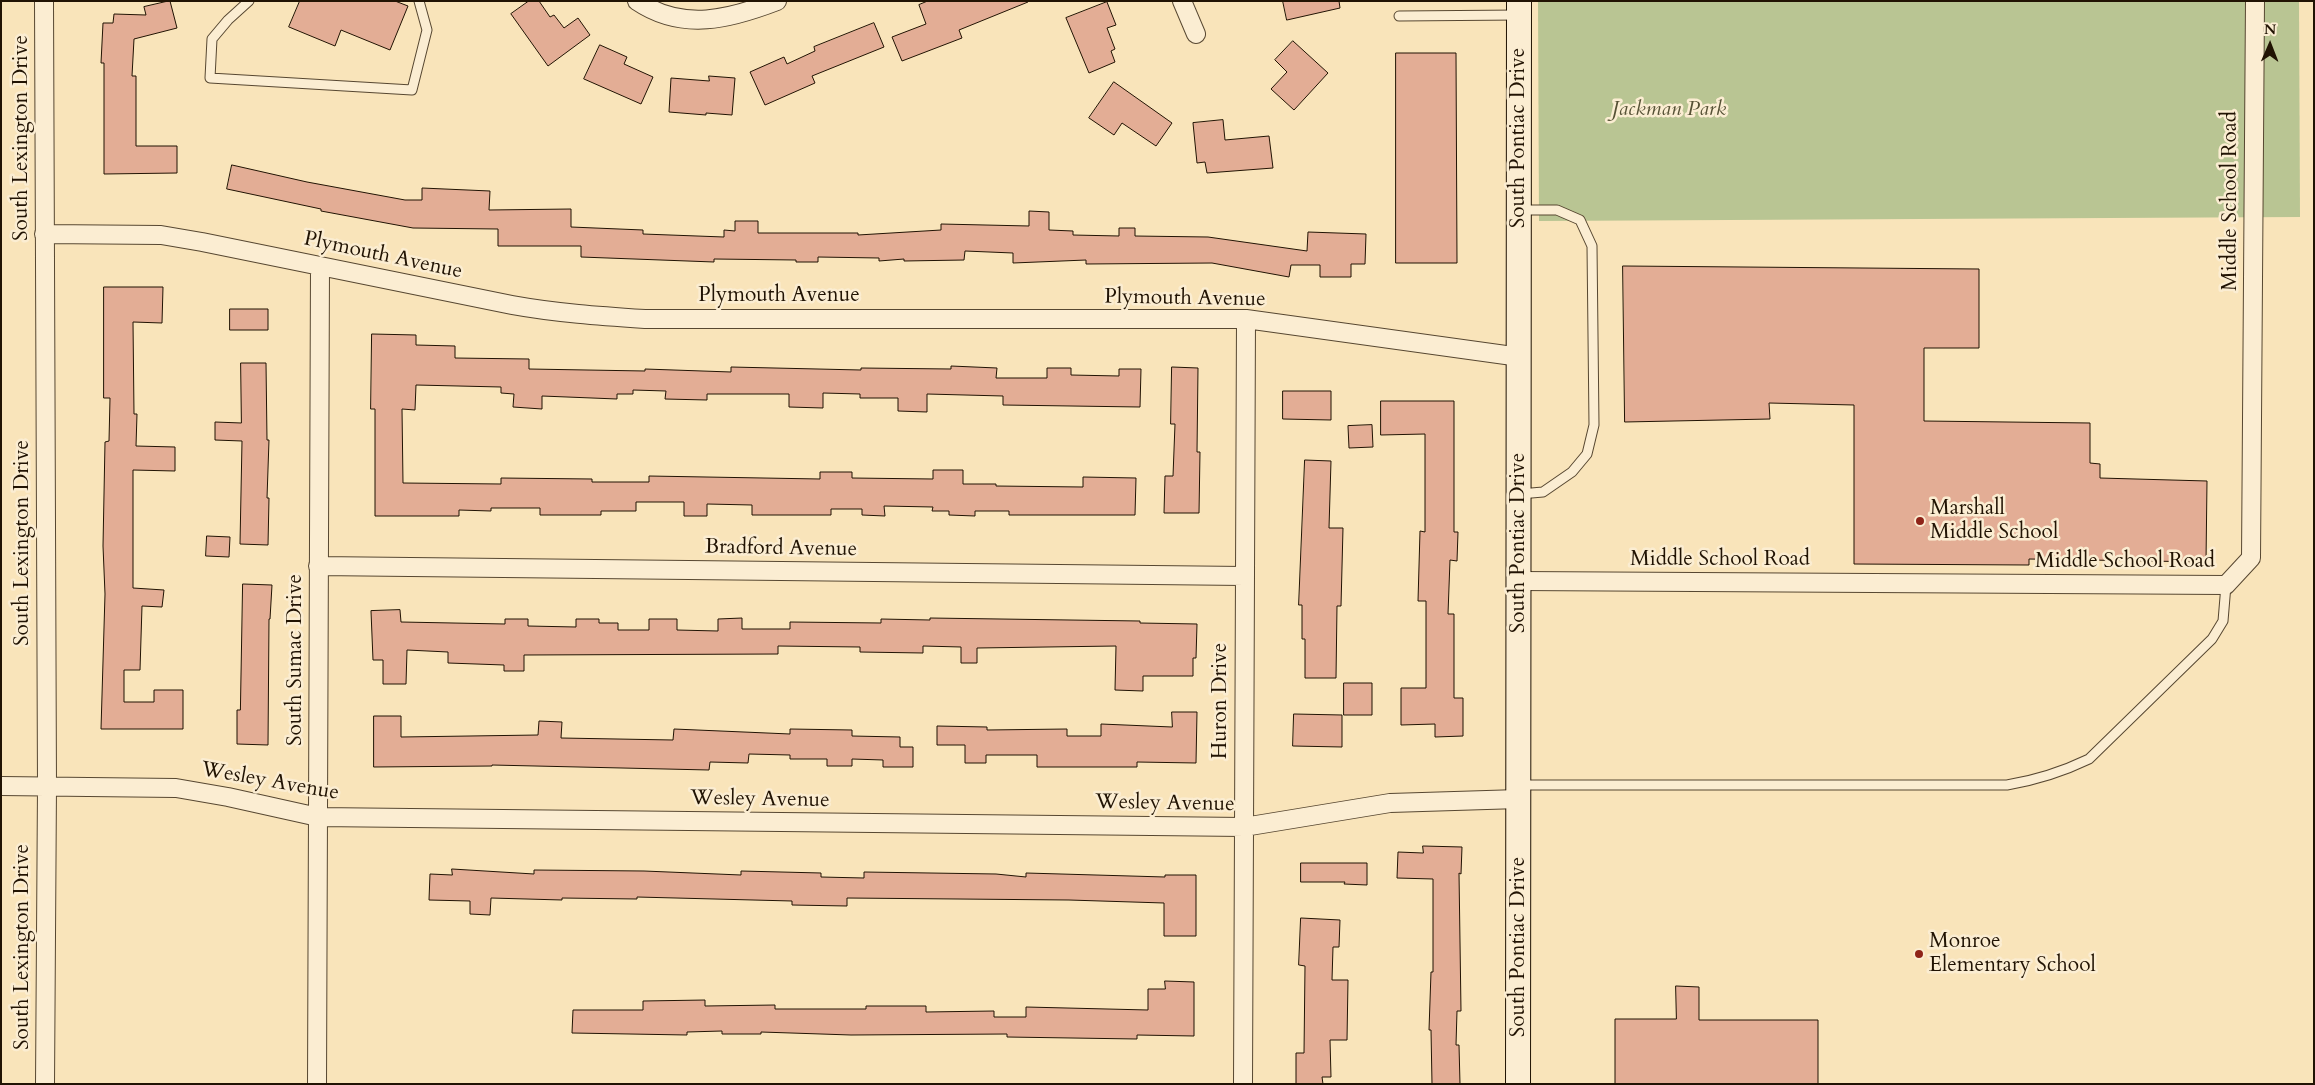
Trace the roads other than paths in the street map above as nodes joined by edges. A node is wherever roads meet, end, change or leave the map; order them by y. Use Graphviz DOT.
graph roads {
  1 [pos="44,1"];
  2 [pos="249,1"];
  3 [pos="419,1"];
  4 [pos="637,1"];
  5 [pos="777,1"];
  6 [pos="1182,1"];
  7 [pos="2255,1"];
  8 [pos="1519,8"];
  9 [pos="1399,16"];
  10 [pos="1196,34"];
  11 [pos="1520,210"];
  12 [pos="44,234"];
  13 [pos="320,266"];
  14 [pos="1246,319"];
  15 [pos="1520,357"];
  16 [pos="1520,494"];
  17 [pos="318,566"];
  18 [pos="1244,576"];
  19 [pos="1519,581"];
  20 [pos="2226,585"];
  21 [pos="1,786"];
  22 [pos="47,786"];
  23 [pos="1519,792"];
  24 [pos="318,817"];
  25 [pos="1244,827"];
  26 [pos="45,1084"];
  27 [pos="317,1084"];
  28 [pos="1243,1084"];
  29 [pos="1518,1084"];
  1 -- 12 [label="street, South Lexington Drive"];
  2 -- 3 [label="lane"];
  4 -- 5 [label="street"];
  6 -- 10 [label="street"];
  7 -- 20 [label="street, Middle School Road"];
  8 -- 9 [label="lane"];
  8 -- 11 [label="street, South Pontiac Drive"];
  11 -- 15 [label="street, South Pontiac Drive"];
  11 -- 16 [label="lane"];
  12 -- 13 [label="street, Plymouth Avenue"];
  12 -- 22 [label="street, South Lexington Drive"];
  13 -- 14 [label="street, Plymouth Avenue"];
  13 -- 17 [label="street, South Sumac Drive"];
  14 -- 15 [label="street, Plymouth Avenue"];
  14 -- 18 [label="street, Huron Drive"];
  15 -- 16 [label="street, South Pontiac Drive"];
  16 -- 19 [label="street, South Pontiac Drive"];
  17 -- 18 [label="street, Bradford Avenue"];
  17 -- 24 [label="street, South Sumac Drive"];
  18 -- 25 [label="street, Huron Drive"];
  19 -- 20 [label="street, Middle School Road"];
  19 -- 23 [label="street, South Pontiac Drive"];
  20 -- 23 [label="lane"];
  21 -- 22 [label="street, Wesley Avenue"];
  22 -- 24 [label="street, Wesley Avenue"];
  22 -- 26 [label="street, South Lexington Drive"];
  23 -- 25 [label="street, Wesley Avenue"];
  23 -- 29 [label="street, South Pontiac Drive"];
  24 -- 25 [label="street, Wesley Avenue"];
  24 -- 27 [label="street, South Sumac Drive"];
  25 -- 28 [label="street, Huron Drive"];
}
